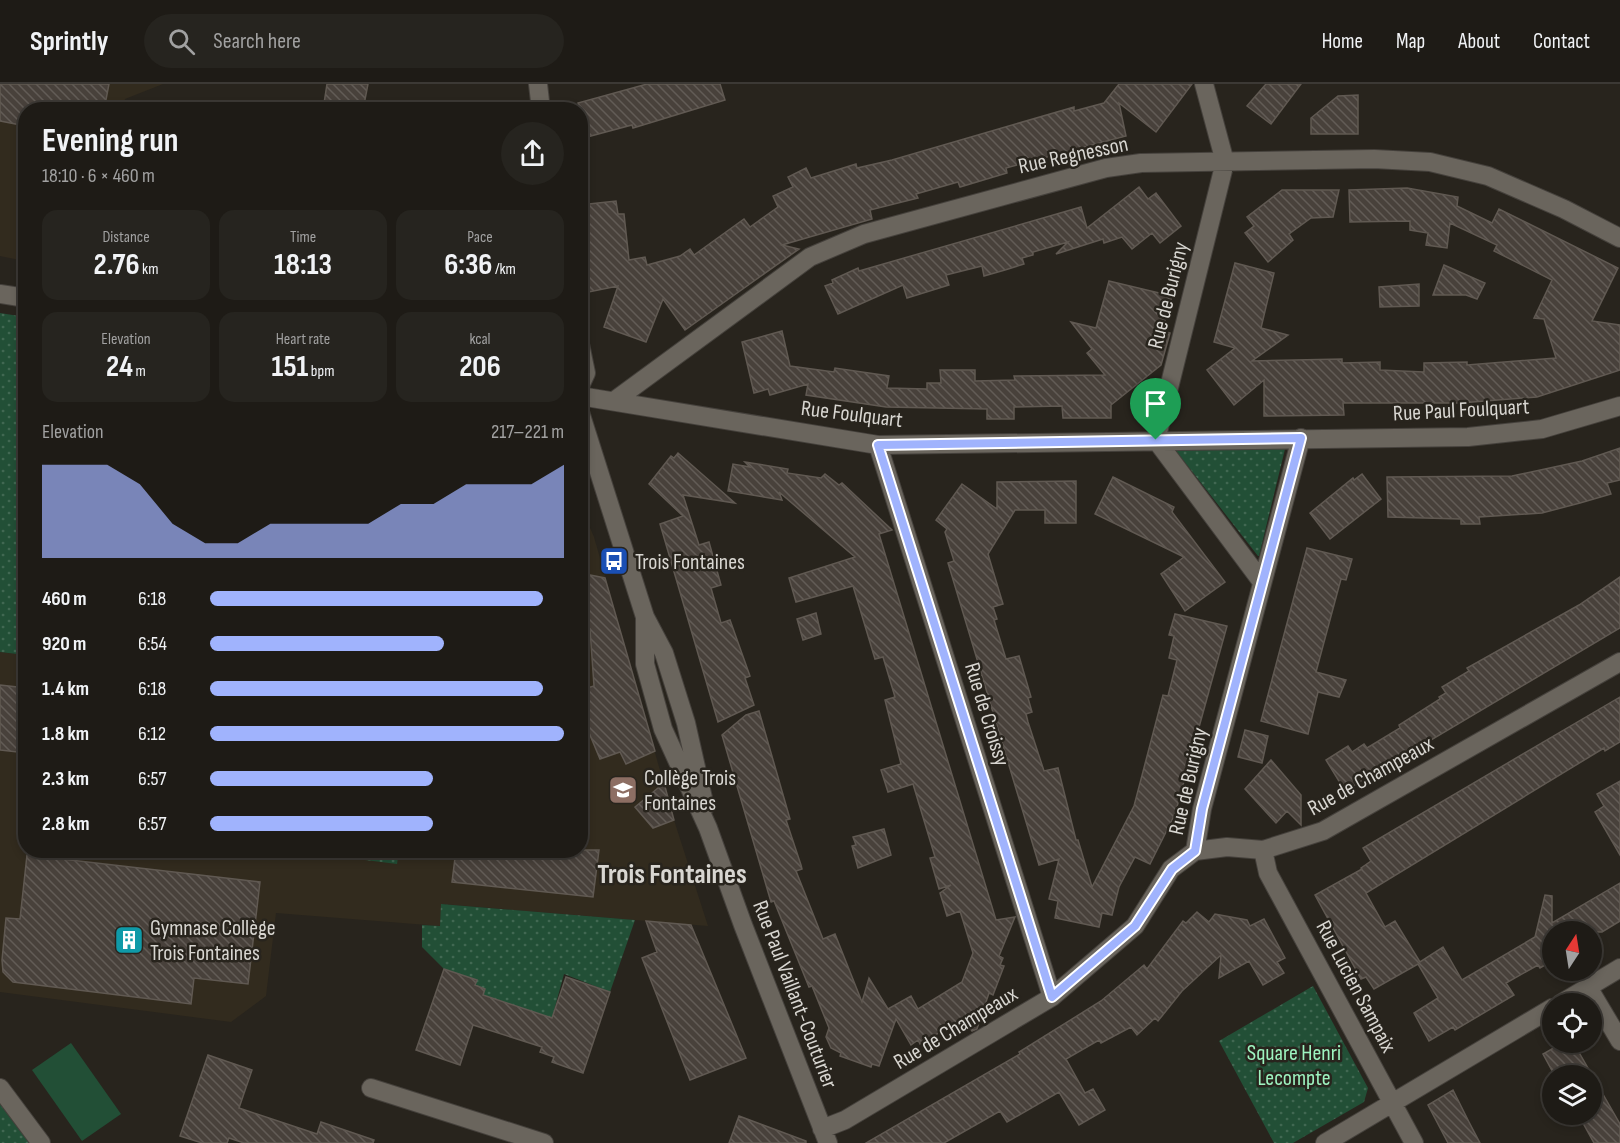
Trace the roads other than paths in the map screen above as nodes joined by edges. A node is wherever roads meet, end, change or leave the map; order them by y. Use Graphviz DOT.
graph roads {
  1 [pos="538,84"];
  2 [pos="1204,84"];
  3 [pos="540,102"];
  4 [pos="1225,162"];
  5 [pos="1620,238"];
  6 [pos="0,294"];
  7 [pos="18,297"];
  8 [pos="588,397"];
  9 [pos="614,400"];
  10 [pos="1620,405"];
  11 [pos="588,437"];
  12 [pos="1301,438"];
  13 [pos="1156,440"];
  14 [pos="878,445"];
  15 [pos="1262,582"];
  16 [pos="1620,662"];
  17 [pos="1263,850"];
  18 [pos="1195,851"];
  19 [pos="1620,968"];
  20 [pos="1588,987"];
  21 [pos="1578,993"];
  22 [pos="1052,997"];
  23 [pos="1542,1014"];
  24 [pos="1620,1041"];
  25 [pos="0,1088"];
  26 [pos="371,1088"];
  27 [pos="1392,1103"];
  28 [pos="825,1136"];
  29 [pos="41,1143"];
  30 [pos="544,1143"];
  31 [pos="1325,1143"];
  32 [pos="1413,1143"];
  1 -- 3 [label="street"];
  2 -- 4 [label="street"];
  4 -- 5 [label="street, Rue Regnesson"];
  4 -- 9 [label="street, Rue Regnesson"];
  4 -- 13 [label="street, Rue de Burigny"];
  6 -- 7 [label="street"];
  8 -- 9 [label="street, Rue Foulquart"];
  9 -- 14 [label="street, Rue Foulquart"];
  10 -- 12 [label="street, Rue Paul Foulquart"];
  11 -- 28 [label="street, Rue Paul Vaillant-Couturier"];
  12 -- 13 [label="street, Rue Paul Foulquart"];
  12 -- 15 [label="street, Rue de Burigny"];
  13 -- 14 [label="street, Rue Foulquart"];
  13 -- 15 [label="street"];
  14 -- 22 [label="street, Rue de Croissy"];
  15 -- 18 [label="street, Rue de Burigny"];
  16 -- 17 [label="street, Rue de Champeaux"];
  17 -- 18 [label="street, Rue de Champeaux"];
  17 -- 27 [label="street, Rue Lucien Sampaix"];
  18 -- 22 [label="street, Rue de Champeaux"];
  19 -- 20 [label="street"];
  20 -- 21 [label="street"];
  20 -- 24 [label="street"];
  22 -- 28 [label="street, Rue de Champeaux"];
  23 -- 27 [label="street"];
  25 -- 29 [label="street"];
  26 -- 30 [label="street"];
  27 -- 31 [label="street"];
  27 -- 32 [label="street, Rue Lucien Sampaix"];
}
